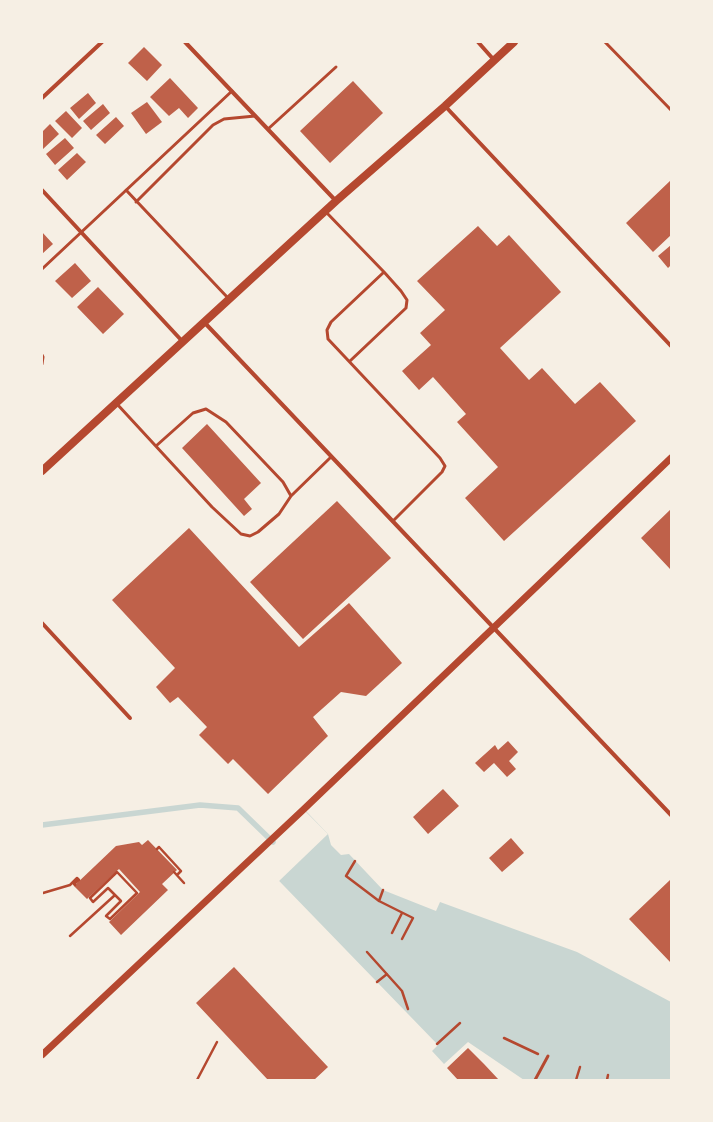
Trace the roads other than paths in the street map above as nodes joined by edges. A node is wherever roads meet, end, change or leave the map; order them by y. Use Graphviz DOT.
graph roads {
  1 [pos="102,42"];
  2 [pos="185,42"];
  3 [pos="478,42"];
  4 [pos="514,42"];
  5 [pos="605,42"];
  6 [pos="494,60"];
  7 [pos="336,67"];
  8 [pos="232,91"];
  9 [pos="42,98"];
  10 [pos="445,106"];
  11 [pos="671,110"];
  12 [pos="255,116"];
  13 [pos="268,129"];
  14 [pos="42,190"];
  15 [pos="126,190"];
  16 [pos="336,201"];
  17 [pos="136,202"];
  18 [pos="325,211"];
  19 [pos="82,232"];
  20 [pos="42,269"];
  21 [pos="384,272"];
  22 [pos="229,299"];
  23 [pos="204,322"];
  24 [pos="183,342"];
  25 [pos="671,346"];
  26 [pos="42,355"];
  27 [pos="350,361"];
  28 [pos="42,364"];
  29 [pos="116,403"];
  30 [pos="156,446"];
  31 [pos="331,457"];
  32 [pos="671,458"];
  33 [pos="42,470"];
  34 [pos="291,496"];
  35 [pos="392,521"];
  36 [pos="42,622"];
  37 [pos="493,628"];
  38 [pos="130,718"];
  39 [pos="671,816"];
  40 [pos="42,1055"];
  41 [pos="548,1056"];
  42 [pos="535,1080"];
  1 -- 9 [label="street"];
  2 -- 8 [label="street"];
  3 -- 6 [label="street"];
  4 -- 6 [label="main road"];
  5 -- 11 [label="lane"];
  6 -- 10 [label="main road"];
  7 -- 13 [label="lane"];
  8 -- 12 [label="street"];
  8 -- 15 [label="lane"];
  10 -- 16 [label="main road"];
  10 -- 25 [label="street"];
  12 -- 13 [label="street"];
  12 -- 17 [label="lane"];
  13 -- 16 [label="street"];
  14 -- 19 [label="street"];
  15 -- 17 [label="lane"];
  15 -- 19 [label="lane"];
  16 -- 18 [label="main road"];
  17 -- 22 [label="lane"];
  18 -- 21 [label="lane"];
  18 -- 22 [label="main road"];
  19 -- 20 [label="lane"];
  19 -- 24 [label="street"];
  21 -- 27 [label="lane"];
  21 -- 27 [label="lane"];
  22 -- 23 [label="main road"];
  23 -- 24 [label="main road"];
  23 -- 31 [label="street"];
  24 -- 29 [label="main road"];
  26 -- 28 [label="lane"];
  27 -- 35 [label="lane"];
  29 -- 30 [label="lane"];
  29 -- 33 [label="main road"];
  30 -- 34 [label="lane"];
  30 -- 34 [label="lane"];
  31 -- 34 [label="lane"];
  31 -- 35 [label="street"];
  32 -- 37 [label="street"];
  35 -- 37 [label="street"];
  36 -- 38 [label="street"];
  37 -- 39 [label="street"];
  37 -- 40 [label="street"];
  41 -- 42 [label="lane"];
}
